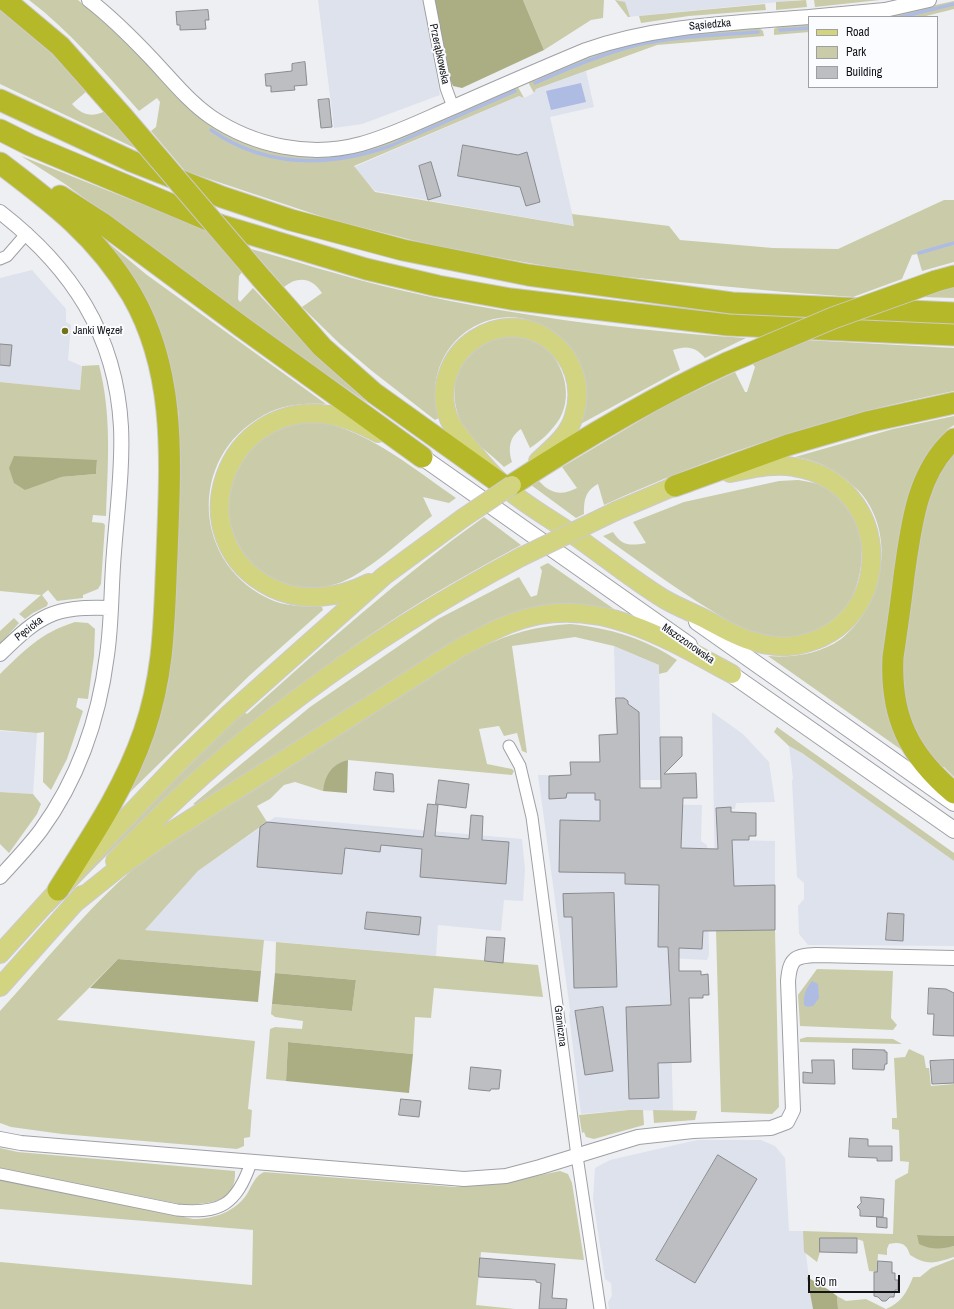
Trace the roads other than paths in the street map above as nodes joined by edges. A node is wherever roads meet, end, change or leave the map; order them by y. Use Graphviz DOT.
graph roads {
  1 [pos="5,0"];
  2 [pos="89,0"];
  3 [pos="429,0"];
  4 [pos="929,0"];
  5 [pos="820,16"];
  6 [pos="808,17"];
  7 [pos="0,100"];
  8 [pos="454,107"];
  9 [pos="0,130"];
  10 [pos="0,159"];
  11 [pos="0,163"];
  12 [pos="0,212"];
  13 [pos="28,233"];
  14 [pos="0,259"];
  15 [pos="945,279"];
  16 [pos="954,313"];
  17 [pos="954,335"];
  18 [pos="954,403"];
  19 [pos="954,438"];
  20 [pos="422,457"];
  21 [pos="546,459"];
  22 [pos="508,486"];
  23 [pos="676,486"];
  24 [pos="384,576"];
  25 [pos="664,598"];
  26 [pos="110,608"];
  27 [pos="0,654"];
  28 [pos="732,674"];
  29 [pos="509,746"];
  30 [pos="954,793"];
  31 [pos="954,803"];
  32 [pos="954,830"];
  33 [pos="0,877"];
  34 [pos="58,890"];
  35 [pos="75,903"];
  36 [pos="0,954"];
  37 [pos="954,958"];
  38 [pos="0,987"];
  39 [pos="0,1139"];
  40 [pos="577,1156"];
  41 [pos="251,1163"];
  42 [pos="0,1174"];
  43 [pos="600,1309"];
  1 -- 22 [label="highway, bridge"];
  2 -- 8 [label="street, Sąsiedzka"];
  3 -- 8 [label="street, Przerąbkowska"];
  4 -- 5 [label="street, Sąsiedzka"];
  6 -- 8 [label="street, Sąsiedzka"];
  7 -- 16 [label="highway"];
  9 -- 17 [label="highway"];
  10 -- 20 [label="highway"];
  11 -- 34 [label="highway"];
  12 -- 13 [label="street"];
  13 -- 14 [label="street"];
  13 -- 26 [label="street"];
  15 -- 21 [label="highway, bridge"];
  18 -- 23 [label="highway"];
  19 -- 30 [label="highway"];
  20 -- 24 [label="main road"];
  20 -- 28 [label="main road, Mszczonowska"];
  21 -- 22 [label="highway"];
  21 -- 22 [label="main road"];
  22 -- 24 [label="main road, bridge"];
  22 -- 25 [label="main road"];
  23 -- 25 [label="main road"];
  23 -- 35 [label="main road, bridge"];
  24 -- 34 [label="main road"];
  25 -- 31 [label="main road"];
  26 -- 27 [label="street, Pęcicka"];
  26 -- 33 [label="street"];
  28 -- 32 [label="main road, Mszczonowska"];
  28 -- 35 [label="main road"];
  29 -- 40 [label="street, Graniczna"];
  34 -- 36 [label="main road"];
  35 -- 38 [label="main road"];
  37 -- 40 [label="street"];
  39 -- 41 [label="street"];
  40 -- 41 [label="street"];
  40 -- 43 [label="street, Graniczna"];
  41 -- 42 [label="street"];
}
